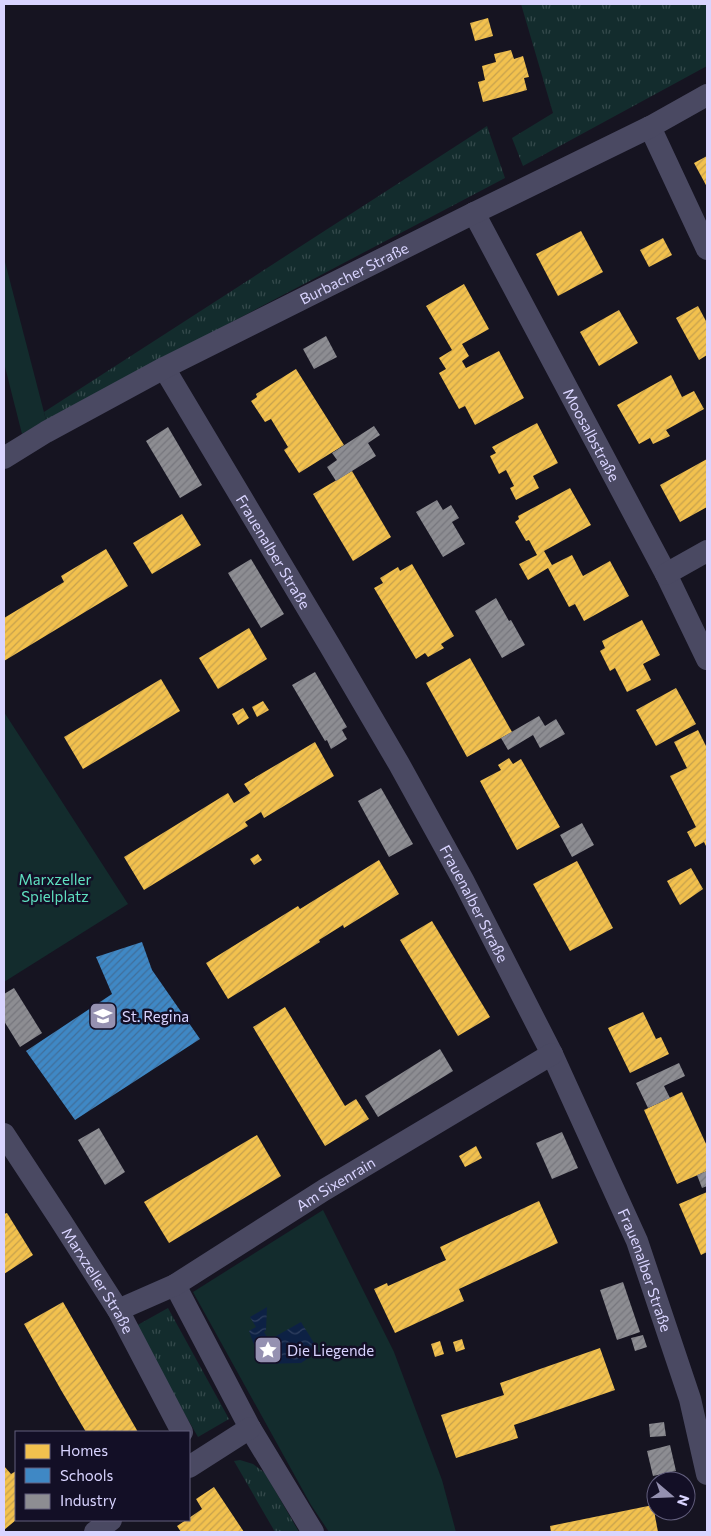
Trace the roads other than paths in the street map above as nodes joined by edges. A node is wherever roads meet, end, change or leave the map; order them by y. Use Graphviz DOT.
graph roads {
  1 [pos="707,95"];
  2 [pos="650,127"];
  3 [pos="474,213"];
  4 [pos="707,249"];
  5 [pos="164,368"];
  6 [pos="4,458"];
  7 [pos="707,551"];
  8 [pos="666,574"];
  9 [pos="707,659"];
  10 [pos="552,1054"];
  11 [pos="4,1134"];
  12 [pos="175,1286"];
  13 [pos="118,1310"];
  14 [pos="699,1396"];
  15 [pos="250,1428"];
  16 [pos="181,1431"];
  17 [pos="192,1458"];
  18 [pos="707,1474"];
  19 [pos="110,1521"];
  20 [pos="94,1532"];
  21 [pos="313,1532"];
  1 -- 2 [label="street, Burbacher Straße"];
  2 -- 3 [label="street, Burbacher Straße"];
  2 -- 4 [label="street"];
  3 -- 5 [label="street, Burbacher Straße"];
  3 -- 8 [label="street, Moosalbstraße"];
  5 -- 6 [label="street, Burbacher Straße"];
  5 -- 10 [label="street, Frauenalber Straße"];
  7 -- 8 [label="street"];
  8 -- 9 [label="street, Moosalbstraße"];
  10 -- 12 [label="street, Am Sixenrain"];
  10 -- 14 [label="street, Frauenalber Straße"];
  11 -- 13 [label="street, Marxzeller Straße"];
  12 -- 13 [label="street, Am Sixenrain"];
  12 -- 15 [label="street"];
  13 -- 16 [label="street, Marxzeller Straße"];
  14 -- 18 [label="street, Frauenalber Straße"];
  15 -- 17 [label="street"];
  15 -- 21 [label="street"];
  19 -- 20 [label="street"];
}
